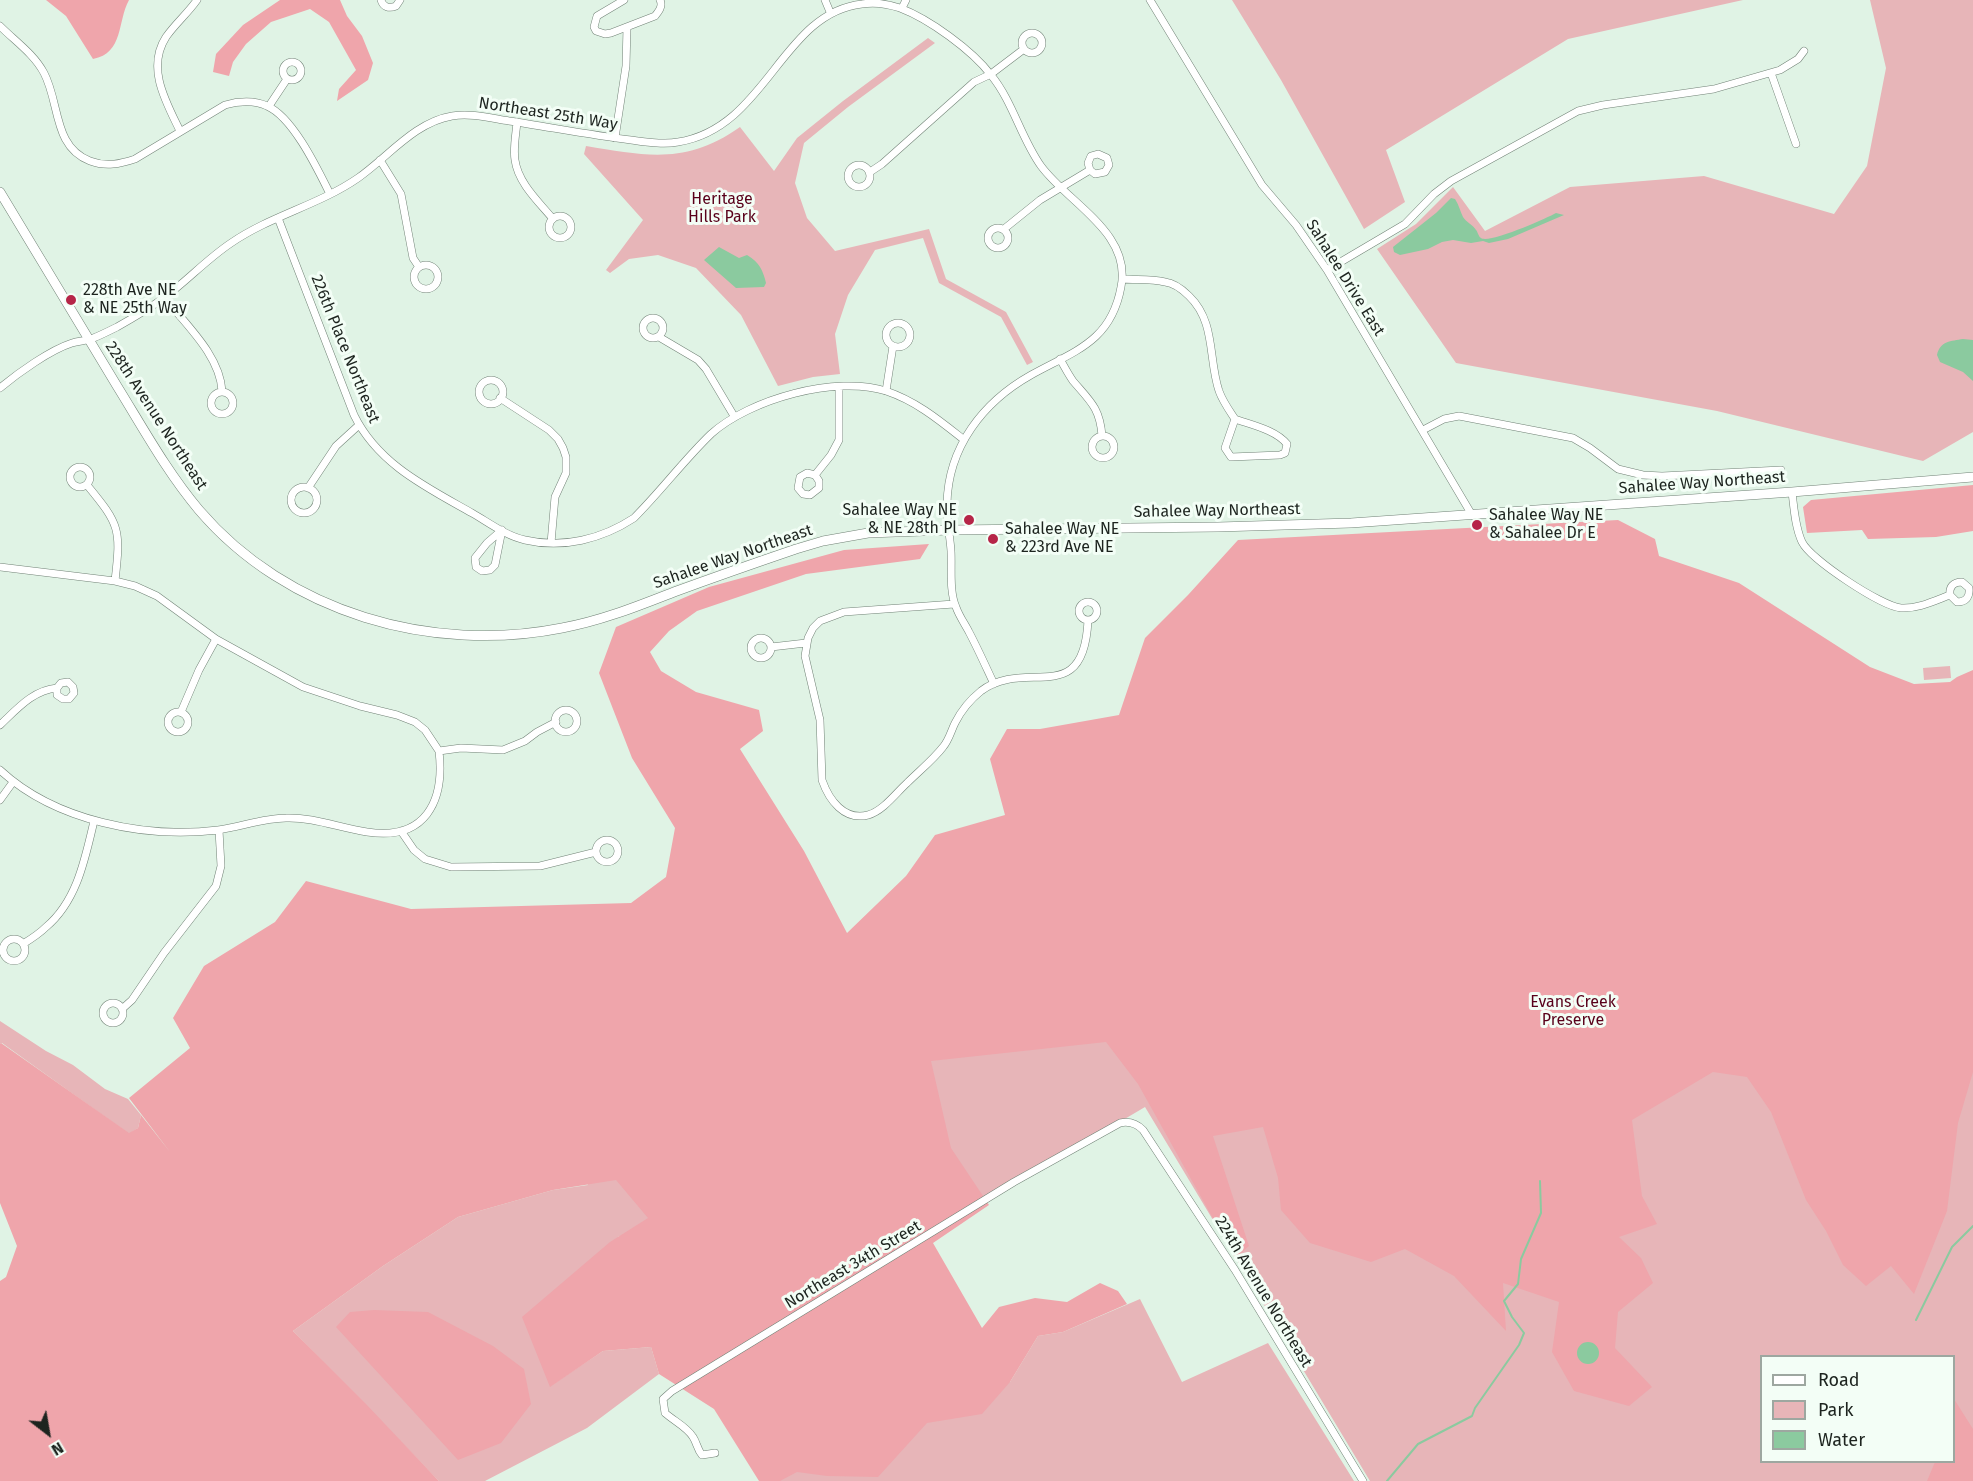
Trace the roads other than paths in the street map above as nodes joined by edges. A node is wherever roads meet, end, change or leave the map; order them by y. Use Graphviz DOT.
graph roads {
  1 [pos="196,0"];
  2 [pos="381,0"];
  3 [pos="400,0"];
  4 [pos="624,0"];
  5 [pos="660,0"];
  6 [pos="825,0"];
  7 [pos="906,0"];
  8 [pos="1150,0"];
  9 [pos="902,8"];
  10 [pos="830,12"];
  11 [pos="0,26"];
  12 [pos="627,27"];
  13 [pos="1024,49"];
  14 [pos="1804,51"];
  15 [pos="1771,72"];
  16 [pos="991,74"];
  17 [pos="287,79"];
  18 [pos="269,106"];
  19 [pos="517,122"];
  20 [pos="180,131"];
  21 [pos="615,138"];
  22 [pos="1796,144"];
  23 [pos="380,160"];
  24 [pos="1089,170"];
  25 [pos="870,172"];
  26 [pos="1060,189"];
  27 [pos="0,192"];
  28 [pos="330,194"];
  29 [pos="278,218"];
  30 [pos="553,219"];
  31 [pos="1004,230"];
  32 [pos="419,267"];
  33 [pos="1327,270"];
  34 [pos="1123,279"];
  35 [pos="164,297"];
  36 [pos="659,337"];
  37 [pos="89,340"];
  38 [pos="893,346"];
  39 [pos="1060,359"];
  40 [pos="839,387"];
  41 [pos="0,388"];
  42 [pos="222,391"];
  43 [pos="886,391"];
  44 [pos="500,398"];
  45 [pos="734,416"];
  46 [pos="1235,419"];
  47 [pos="359,425"];
  48 [pos="1423,430"];
  49 [pos="1102,436"];
  50 [pos="963,439"];
  51 [pos="1781,470"];
  52 [pos="815,475"];
  53 [pos="1973,477"];
  54 [pos="87,485"];
  55 [pos="308,488"];
  56 [pos="1792,492"];
  57 [pos="1472,515"];
  58 [pos="502,530"];
  59 [pos="950,530"];
  60 [pos="551,543"];
  61 [pos="0,567"];
  62 [pos="272,574"];
  63 [pos="115,581"];
  64 [pos="1950,595"];
  65 [pos="954,604"];
  66 [pos="1088,620"];
  67 [pos="216,639"];
  68 [pos="806,644"];
  69 [pos="771,647"];
  70 [pos="994,684"];
  71 [pos="57,688"];
  72 [pos="181,712"];
  73 [pos="555,722"];
  74 [pos="0,724"];
  75 [pos="439,750"];
  76 [pos="0,770"];
  77 [pos="13,782"];
  78 [pos="0,800"];
  79 [pos="94,821"];
  80 [pos="219,830"];
  81 [pos="401,831"];
  82 [pos="596,852"];
  83 [pos="23,944"];
  84 [pos="122,1009"];
  85 [pos="1134,1123"];
  86 [pos="715,1453"];
  87 [pos="1363,1481"];
  1 -- 20 [label="street"];
  2 -- 3 [label="street"];
  4 -- 12 [label="street"];
  5 -- 12 [label="street"];
  6 -- 10 [label="street"];
  7 -- 9 [label="street"];
  8 -- 33 [label="street, Sahalee Drive East"];
  9 -- 10 [label="street, Northeast 25th Way"];
  9 -- 16 [label="street"];
  10 -- 21 [label="street, Northeast 25th Way"];
  11 -- 20 [label="street"];
  12 -- 21 [label="street"];
  13 -- 16 [label="street"];
  14 -- 15 [label="street"];
  15 -- 22 [label="street"];
  15 -- 33 [label="street"];
  16 -- 25 [label="street"];
  16 -- 26 [label="street"];
  17 -- 18 [label="street"];
  18 -- 20 [label="street"];
  18 -- 28 [label="street"];
  19 -- 21 [label="street, Northeast 25th Way"];
  19 -- 23 [label="street, Northeast 25th Way"];
  19 -- 30 [label="street"];
  23 -- 28 [label="street, Northeast 25th Way"];
  23 -- 32 [label="street"];
  24 -- 26 [label="street"];
  26 -- 31 [label="street"];
  26 -- 34 [label="street"];
  27 -- 37 [label="main road, 228th Avenue Northeast"];
  28 -- 29 [label="street, Northeast 25th Way"];
  29 -- 35 [label="street, Northeast 25th Way"];
  29 -- 47 [label="street, 226th Place Northeast"];
  33 -- 48 [label="street, Sahalee Drive East"];
  34 -- 39 [label="street"];
  34 -- 46 [label="street"];
  35 -- 37 [label="street, Northeast 25th Way"];
  35 -- 42 [label="street"];
  36 -- 45 [label="street"];
  37 -- 41 [label="street, Northeast 25th Way"];
  37 -- 62 [label="main road, 228th Avenue Northeast"];
  38 -- 43 [label="street"];
  39 -- 49 [label="street"];
  39 -- 50 [label="street"];
  40 -- 43 [label="street, 226th Place Northeast"];
  40 -- 45 [label="street, 226th Place Northeast"];
  40 -- 52 [label="street"];
  43 -- 50 [label="street, 226th Place Northeast"];
  44 -- 60 [label="street"];
  45 -- 60 [label="street, 226th Place Northeast"];
  46 -- 46 [label="street"];
  47 -- 55 [label="street"];
  47 -- 58 [label="street, 226th Place Northeast"];
  48 -- 51 [label="street"];
  48 -- 57 [label="street, Sahalee Drive East"];
  50 -- 59 [label="street"];
  53 -- 56 [label="main road, Sahalee Way Northeast"];
  54 -- 63 [label="street"];
  56 -- 57 [label="main road, Sahalee Way Northeast"];
  56 -- 64 [label="street"];
  57 -- 59 [label="main road, Sahalee Way Northeast"];
  58 -- 58 [label="street"];
  58 -- 60 [label="street, 226th Place Northeast"];
  59 -- 62 [label="main road, Sahalee Way Northeast"];
  59 -- 65 [label="street"];
  61 -- 63 [label="street"];
  63 -- 67 [label="street"];
  65 -- 68 [label="street"];
  65 -- 70 [label="street"];
  66 -- 70 [label="street"];
  67 -- 72 [label="street"];
  67 -- 75 [label="street"];
  68 -- 69 [label="street"];
  68 -- 70 [label="street"];
  71 -- 74 [label="street"];
  73 -- 75 [label="street"];
  75 -- 81 [label="street"];
  76 -- 77 [label="street"];
  77 -- 78 [label="street"];
  77 -- 79 [label="street"];
  79 -- 80 [label="street"];
  79 -- 83 [label="street"];
  80 -- 81 [label="street"];
  80 -- 84 [label="street"];
  81 -- 82 [label="street"];
  85 -- 86 [label="street, Northeast 34th Street"];
  85 -- 87 [label="street, 224th Avenue Northeast"];
}
